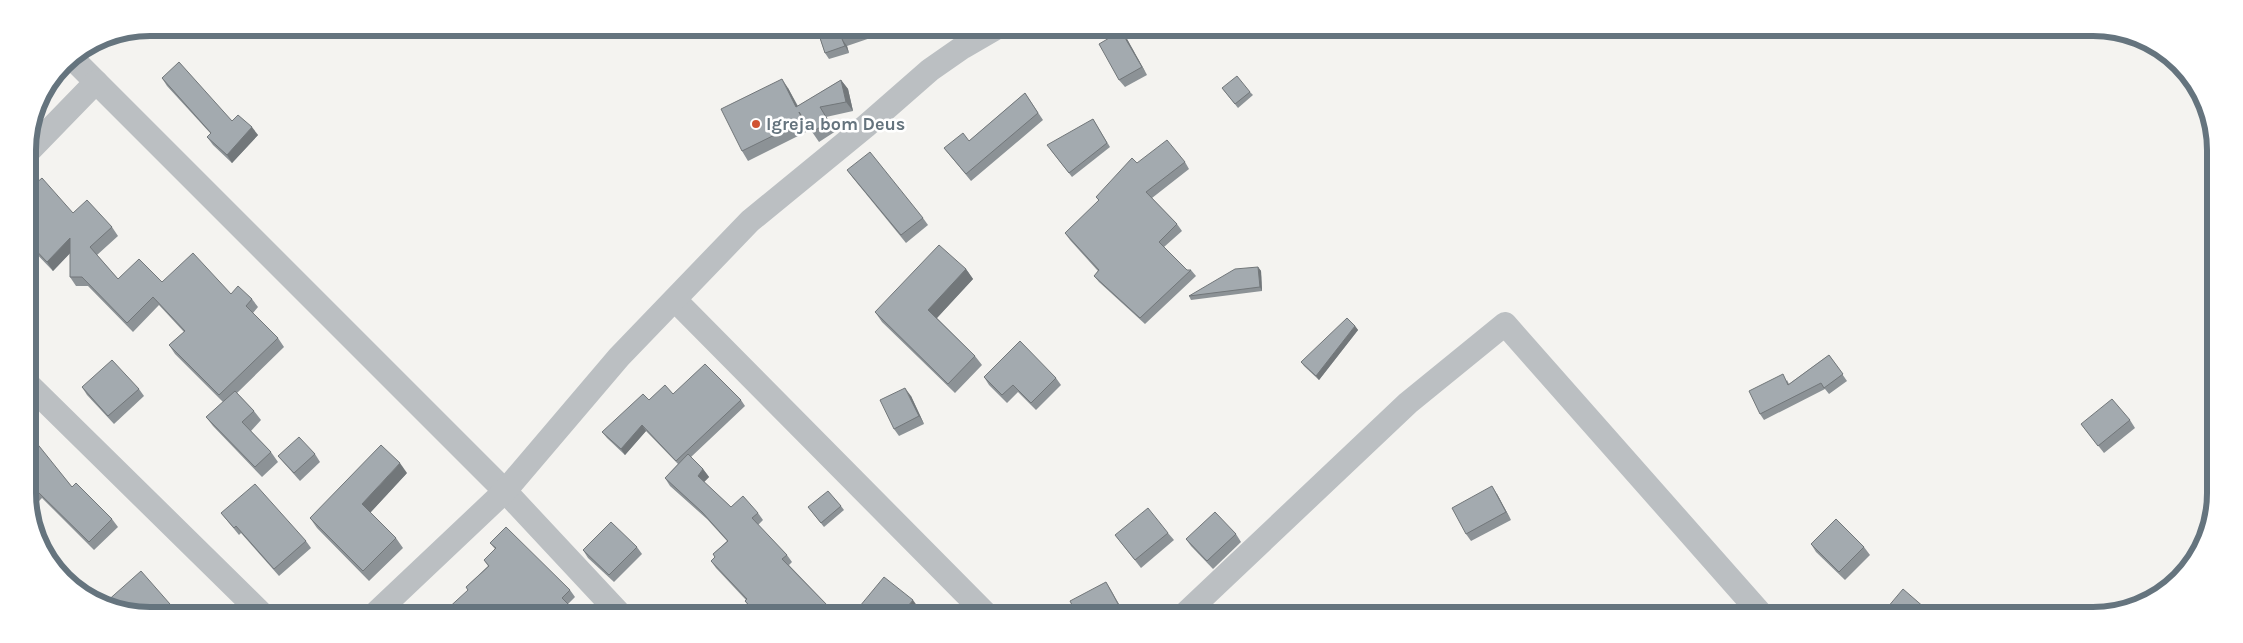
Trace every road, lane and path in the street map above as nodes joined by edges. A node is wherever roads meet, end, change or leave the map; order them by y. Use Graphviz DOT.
graph roads {
  1 [pos="982,36"];
  2 [pos="77,63"];
  3 [pos="96,82"];
  4 [pos="36,144"];
  5 [pos="675,300"];
  6 [pos="36,392"];
  7 [pos="505,491"];
  8 [pos="255,607"];
  9 [pos="382,607"];
  10 [pos="613,607"];
  11 [pos="979,607"];
  12 [pos="1193,607"];
  13 [pos="1755,607"];
  1 -- 5 [label="street"];
  2 -- 3 [label="street"];
  3 -- 4 [label="street"];
  3 -- 7 [label="street"];
  5 -- 7 [label="street"];
  5 -- 11 [label="street"];
  6 -- 8 [label="street"];
  7 -- 9 [label="street"];
  7 -- 10 [label="street"];
  12 -- 13 [label="street"];
}
